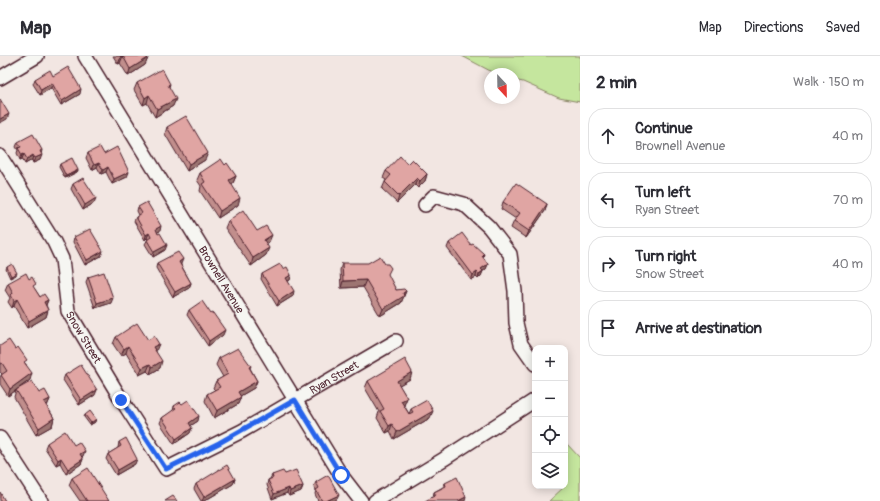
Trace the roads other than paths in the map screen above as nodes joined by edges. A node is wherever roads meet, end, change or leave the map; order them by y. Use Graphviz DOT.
graph roads {
  1 [pos="37,56"];
  2 [pos="85,56"];
  3 [pos="0,78"];
  4 [pos="0,156"];
  5 [pos="425,205"];
  6 [pos="396,341"];
  7 [pos="532,360"];
  8 [pos="295,400"];
  9 [pos="532,402"];
  10 [pos="0,438"];
  11 [pos="166,469"];
  12 [pos="41,501"];
  13 [pos="361,501"];
  14 [pos="375,501"];
  1 -- 3 [label="street"];
  2 -- 8 [label="street, Brownell Avenue"];
  4 -- 11 [label="street, Snow Street"];
  5 -- 7 [label="street"];
  6 -- 8 [label="street, Ryan Street"];
  8 -- 11 [label="street, Ryan Street"];
  8 -- 13 [label="street, Brownell Avenue"];
  9 -- 14 [label="street"];
  10 -- 12 [label="street"];
}
